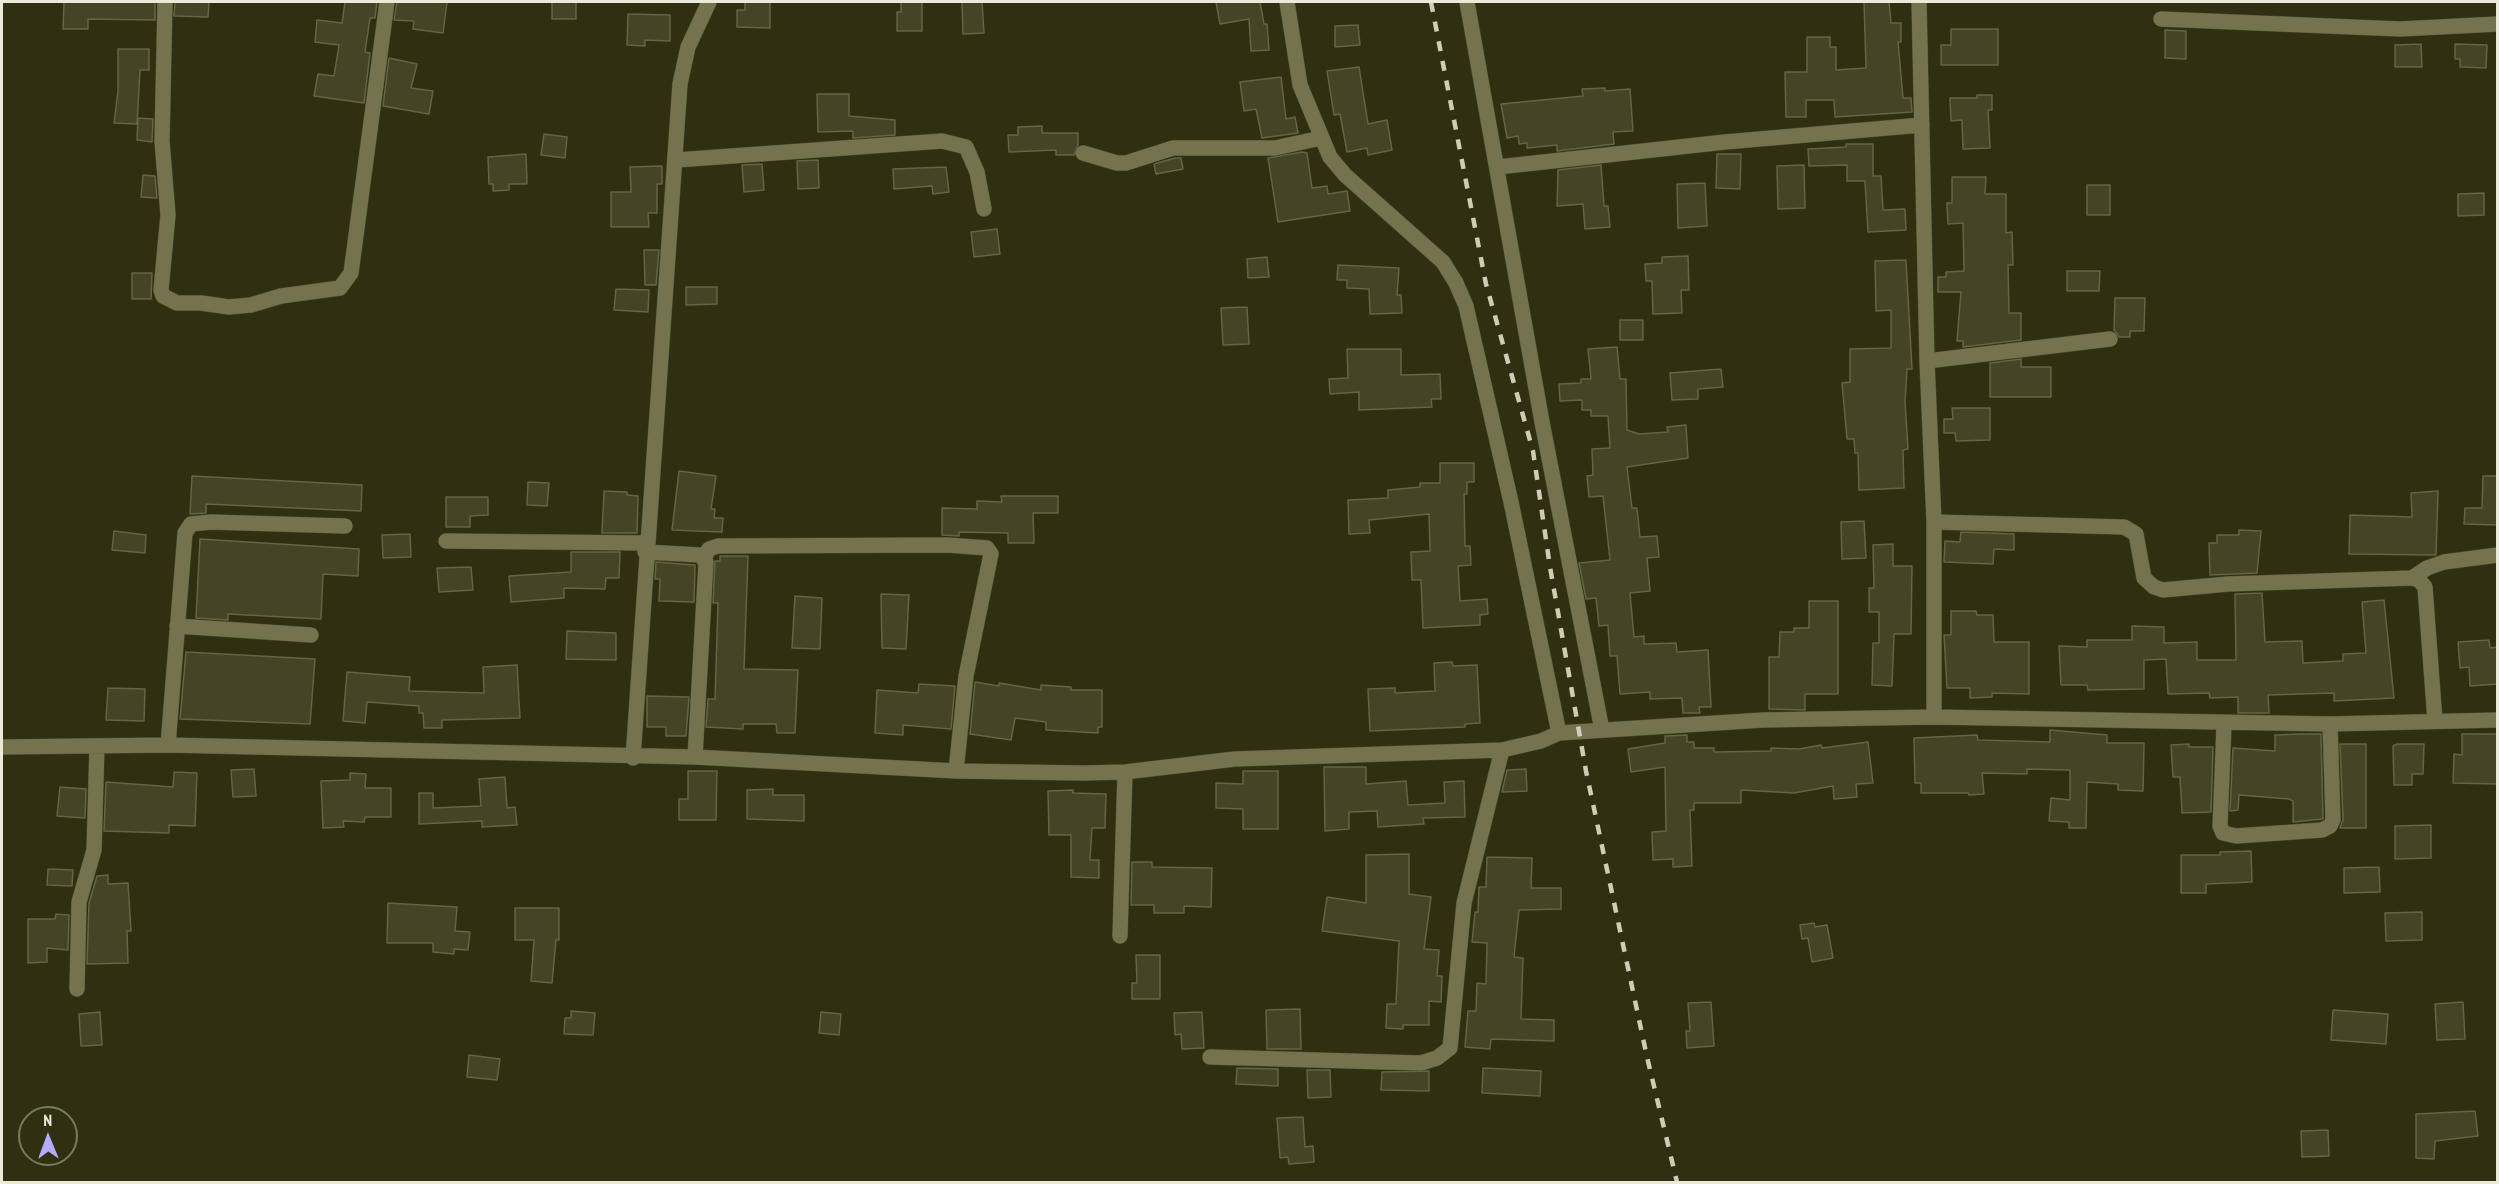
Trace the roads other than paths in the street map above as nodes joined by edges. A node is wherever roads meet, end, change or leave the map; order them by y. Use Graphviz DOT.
graph roads {
  1 [pos="165,2"];
  2 [pos="387,2"];
  3 [pos="709,2"];
  4 [pos="1287,2"];
  5 [pos="1467,2"];
  6 [pos="1919,2"];
  7 [pos="2161,19"];
  8 [pos="2498,24"];
  9 [pos="1922,125"];
  10 [pos="1321,138"];
  11 [pos="1083,153"];
  12 [pos="676,160"];
  13 [pos="1498,166"];
  14 [pos="984,209"];
  15 [pos="2110,339"];
  16 [pos="1927,361"];
  17 [pos="1934,522"];
  18 [pos="345,526"];
  19 [pos="446,541"];
  20 [pos="646,548"];
  21 [pos="2498,555"];
  22 [pos="704,558"];
  23 [pos="2412,578"];
  24 [pos="177,626"];
  25 [pos="311,635"];
  26 [pos="1934,717"];
  27 [pos="2498,720"];
  28 [pos="2435,721"];
  29 [pos="2224,724"];
  30 [pos="2330,724"];
  31 [pos="1602,730"];
  32 [pos="1559,733"];
  33 [pos="168,745"];
  34 [pos="98,746"];
  35 [pos="2,747"];
  36 [pos="1502,750"];
  37 [pos="695,757"];
  38 [pos="633,758"];
  39 [pos="956,771"];
  40 [pos="1125,772"];
  41 [pos="1120,936"];
  42 [pos="77,989"];
  43 [pos="1210,1057"];
  1 -- 2 [label="street"];
  3 -- 12 [label="street"];
  4 -- 10 [label="street"];
  5 -- 13 [label="street"];
  6 -- 9 [label="street"];
  7 -- 8 [label="street"];
  9 -- 13 [label="street"];
  9 -- 16 [label="street"];
  10 -- 11 [label="street"];
  10 -- 32 [label="street"];
  12 -- 14 [label="street"];
  12 -- 20 [label="street"];
  13 -- 31 [label="street"];
  15 -- 16 [label="street"];
  16 -- 17 [label="street"];
  17 -- 23 [label="street"];
  17 -- 26 [label="street"];
  18 -- 24 [label="street"];
  19 -- 20 [label="street"];
  20 -- 22 [label="street"];
  20 -- 38 [label="street"];
  21 -- 23 [label="street"];
  22 -- 37 [label="street"];
  22 -- 39 [label="street"];
  23 -- 28 [label="street"];
  24 -- 25 [label="street"];
  24 -- 33 [label="street"];
  26 -- 29 [label="street"];
  26 -- 31 [label="street"];
  27 -- 28 [label="street"];
  28 -- 30 [label="street"];
  29 -- 30 [label="street"];
  29 -- 30 [label="street"];
  31 -- 32 [label="street"];
  32 -- 36 [label="street"];
  33 -- 34 [label="street"];
  33 -- 38 [label="street"];
  34 -- 35 [label="street"];
  34 -- 42 [label="street"];
  36 -- 40 [label="street"];
  36 -- 43 [label="street"];
  37 -- 38 [label="street"];
  37 -- 39 [label="street"];
  39 -- 40 [label="street"];
  40 -- 41 [label="street"];
}
